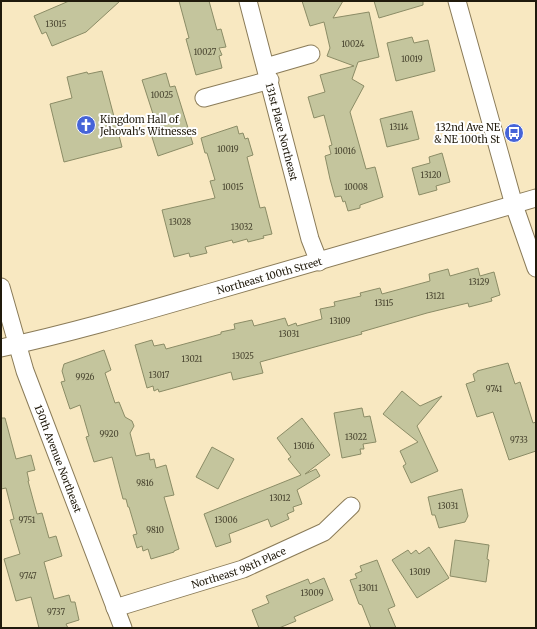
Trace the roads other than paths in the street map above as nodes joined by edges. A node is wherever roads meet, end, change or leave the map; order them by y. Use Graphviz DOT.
graph roads {
  1 [pos="248,1"];
  2 [pos="457,1"];
  3 [pos="311,54"];
  4 [pos="268,74"];
  5 [pos="204,98"];
  6 [pos="536,198"];
  7 [pos="514,205"];
  8 [pos="319,262"];
  9 [pos="536,268"];
  10 [pos="1,287"];
  11 [pos="9,346"];
  12 [pos="351,506"];
  13 [pos="116,608"];
  14 [pos="123,628"];
  1 -- 4 [label="street, 131st Place Northeast"];
  2 -- 7 [label="street"];
  3 -- 4 [label="street"];
  4 -- 5 [label="street"];
  4 -- 8 [label="street, 131st Place Northeast"];
  6 -- 7 [label="street, Northeast 100th Street"];
  7 -- 8 [label="street, Northeast 100th Street"];
  7 -- 9 [label="street"];
  8 -- 11 [label="street, Northeast 100th Street"];
  10 -- 11 [label="street, 130th Avenue Northeast"];
  11 -- 13 [label="street, 130th Avenue Northeast"];
  12 -- 13 [label="street, Northeast 98th Place"];
  13 -- 14 [label="street, 130th Avenue Northeast"];
}
